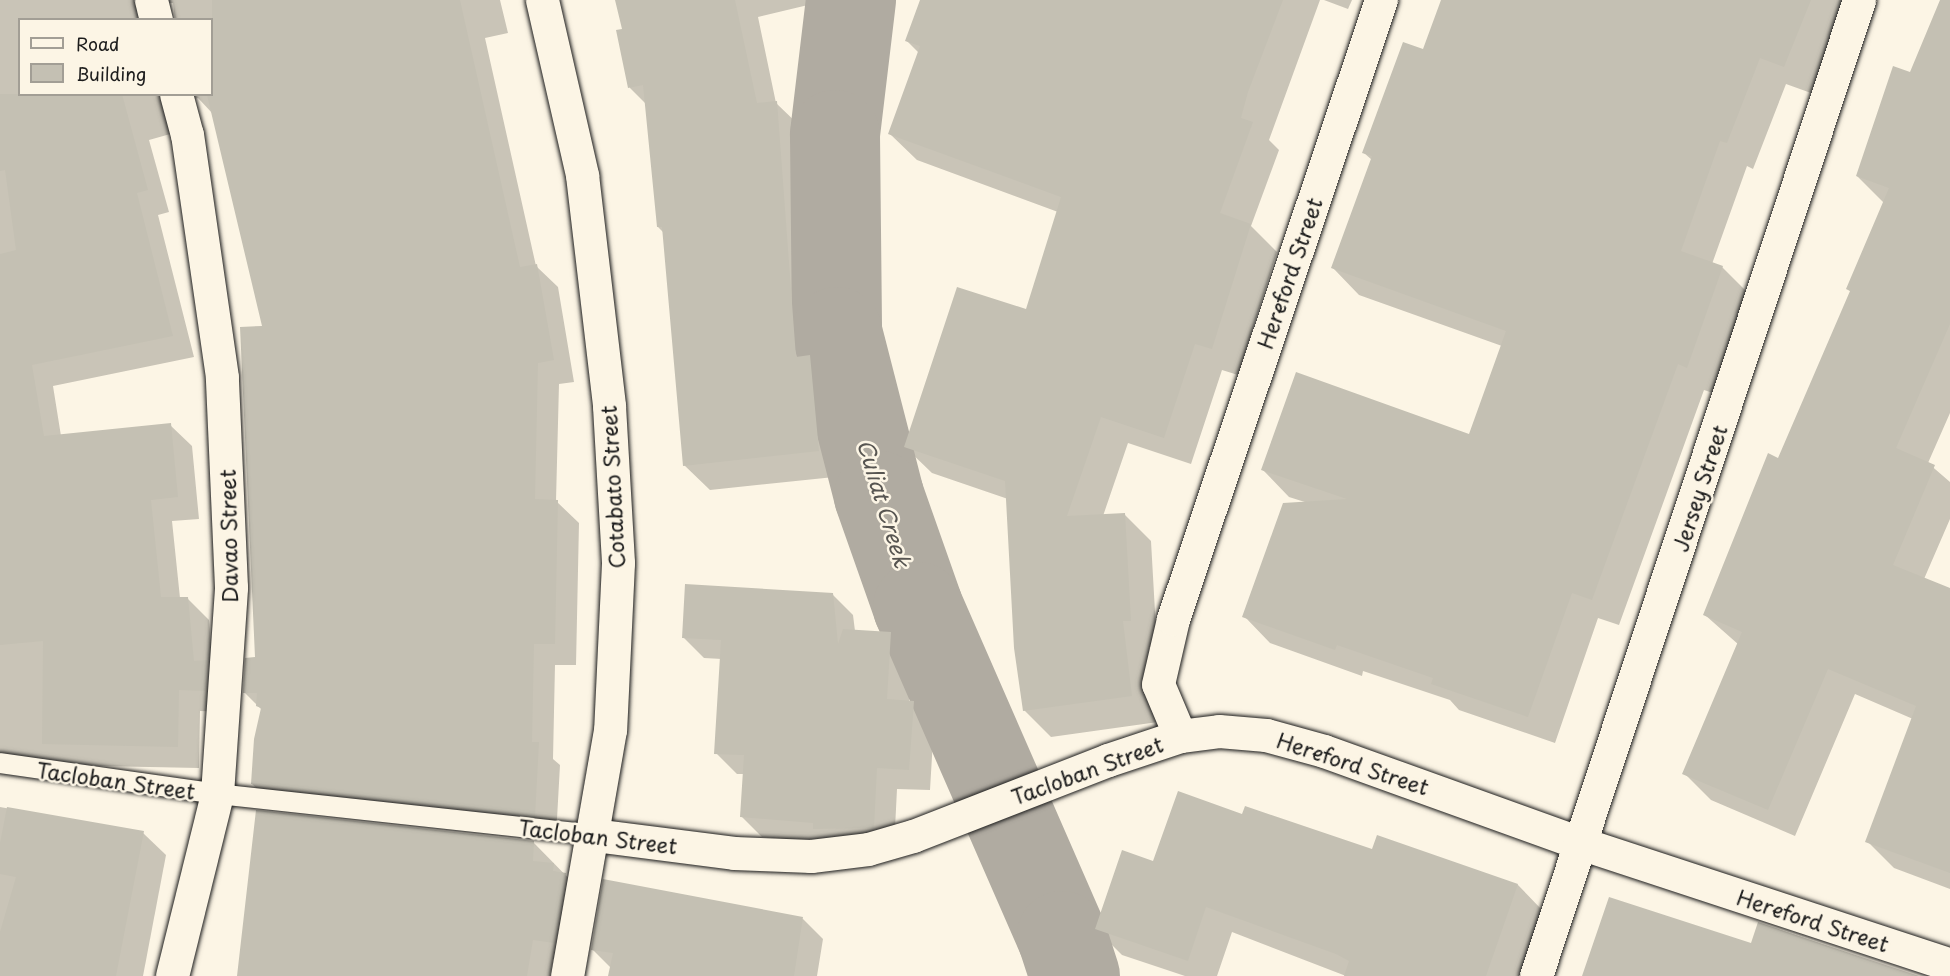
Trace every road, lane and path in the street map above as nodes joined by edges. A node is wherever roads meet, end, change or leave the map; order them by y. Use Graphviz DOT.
graph roads {
  1 [pos="151,0"];
  2 [pos="542,0"];
  3 [pos="1381,0"];
  4 [pos="1859,0"];
  5 [pos="156,18"];
  6 [pos="176,96"];
  7 [pos="1180,736"];
  8 [pos="0,763"];
  9 [pos="217,794"];
  10 [pos="594,835"];
  11 [pos="1580,843"];
  12 [pos="1950,965"];
  13 [pos="172,976"];
  14 [pos="567,976"];
  15 [pos="1536,976"];
  1 -- 5 [label="street"];
  2 -- 10 [label="street, Cotabato Street"];
  3 -- 7 [label="street, Hereford Street"];
  4 -- 11 [label="street, Jersey Street"];
  6 -- 9 [label="street, Davao Street"];
  7 -- 10 [label="street, Tacloban Street"];
  7 -- 11 [label="street, Hereford Street"];
  8 -- 9 [label="lane, Tacloban Street"];
  9 -- 10 [label="lane, Tacloban Street"];
  9 -- 13 [label="street, Davao Street"];
  10 -- 14 [label="street, Cotabato Street"];
  11 -- 12 [label="street, Hereford Street"];
  11 -- 15 [label="street, Jersey Street"];
}
